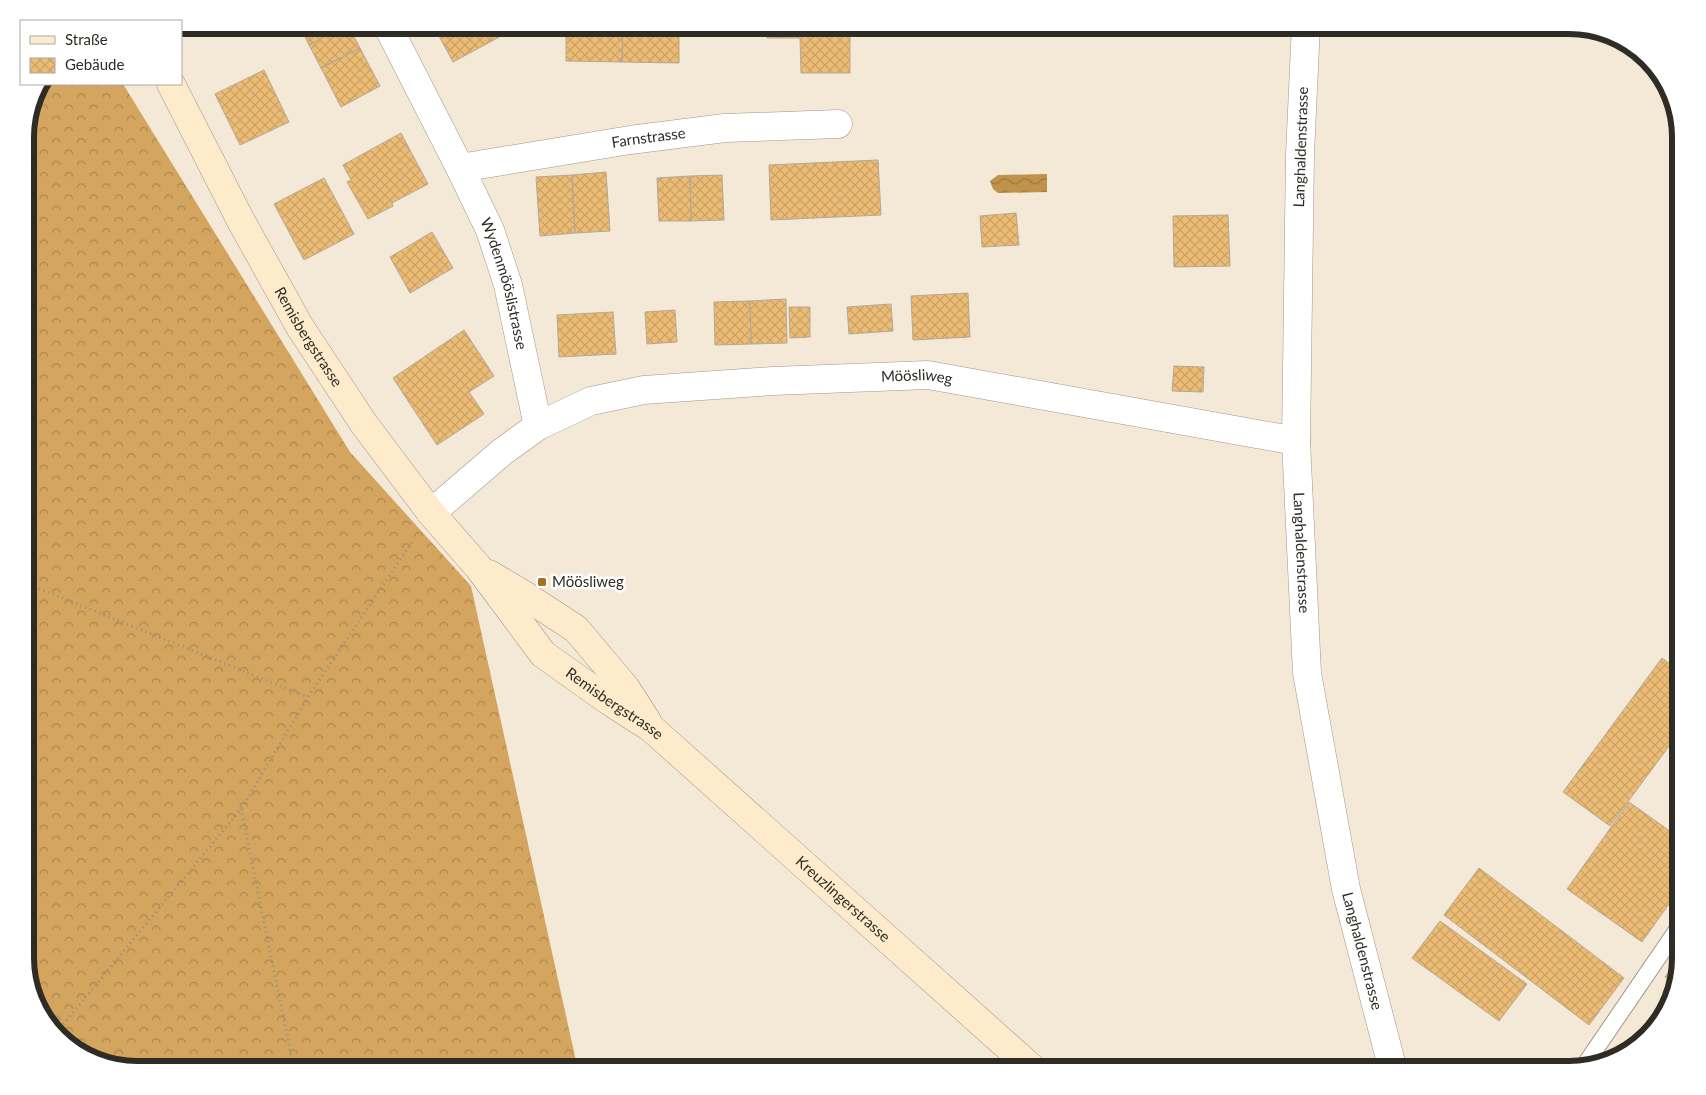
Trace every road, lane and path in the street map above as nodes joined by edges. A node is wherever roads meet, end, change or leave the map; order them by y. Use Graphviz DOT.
graph roads {
  1 [pos="392,34"];
  2 [pos="1306,34"];
  3 [pos="172,85"];
  4 [pos="838,124"];
  5 [pos="460,168"];
  6 [pos="538,426"];
  7 [pos="1296,441"];
  8 [pos="431,513"];
  9 [pos="479,568"];
  10 [pos="34,587"];
  11 [pos="308,697"];
  12 [pos="651,728"];
  13 [pos="241,809"];
  14 [pos="1672,937"];
  15 [pos="61,1027"];
  16 [pos="1589,1059"];
  17 [pos="292,1061"];
  18 [pos="1024,1061"];
  19 [pos="1391,1061"];
  1 -- 5 [label="street, Wydenmööslistrasse"];
  2 -- 7 [label="street, Langhaldenstrasse"];
  3 -- 8 [label="street, Remisbergstrasse"];
  4 -- 5 [label="street, Farnstrasse"];
  5 -- 6 [label="street, Wydenmööslistrasse"];
  6 -- 7 [label="street, Möösliweg"];
  6 -- 8 [label="street"];
  7 -- 19 [label="street, Langhaldenstrasse"];
  8 -- 9 [label="street, Remisbergstrasse"];
  8 -- 11 [label="path"];
  9 -- 12 [label="street, Remisbergstrasse"];
  9 -- 12 [label="street, Remisbergstrasse"];
  10 -- 11 [label="path"];
  11 -- 13 [label="path"];
  12 -- 18 [label="street, Kreuzlingerstrasse"];
  13 -- 15 [label="path"];
  13 -- 17 [label="path"];
  14 -- 16 [label="lane"];
}
